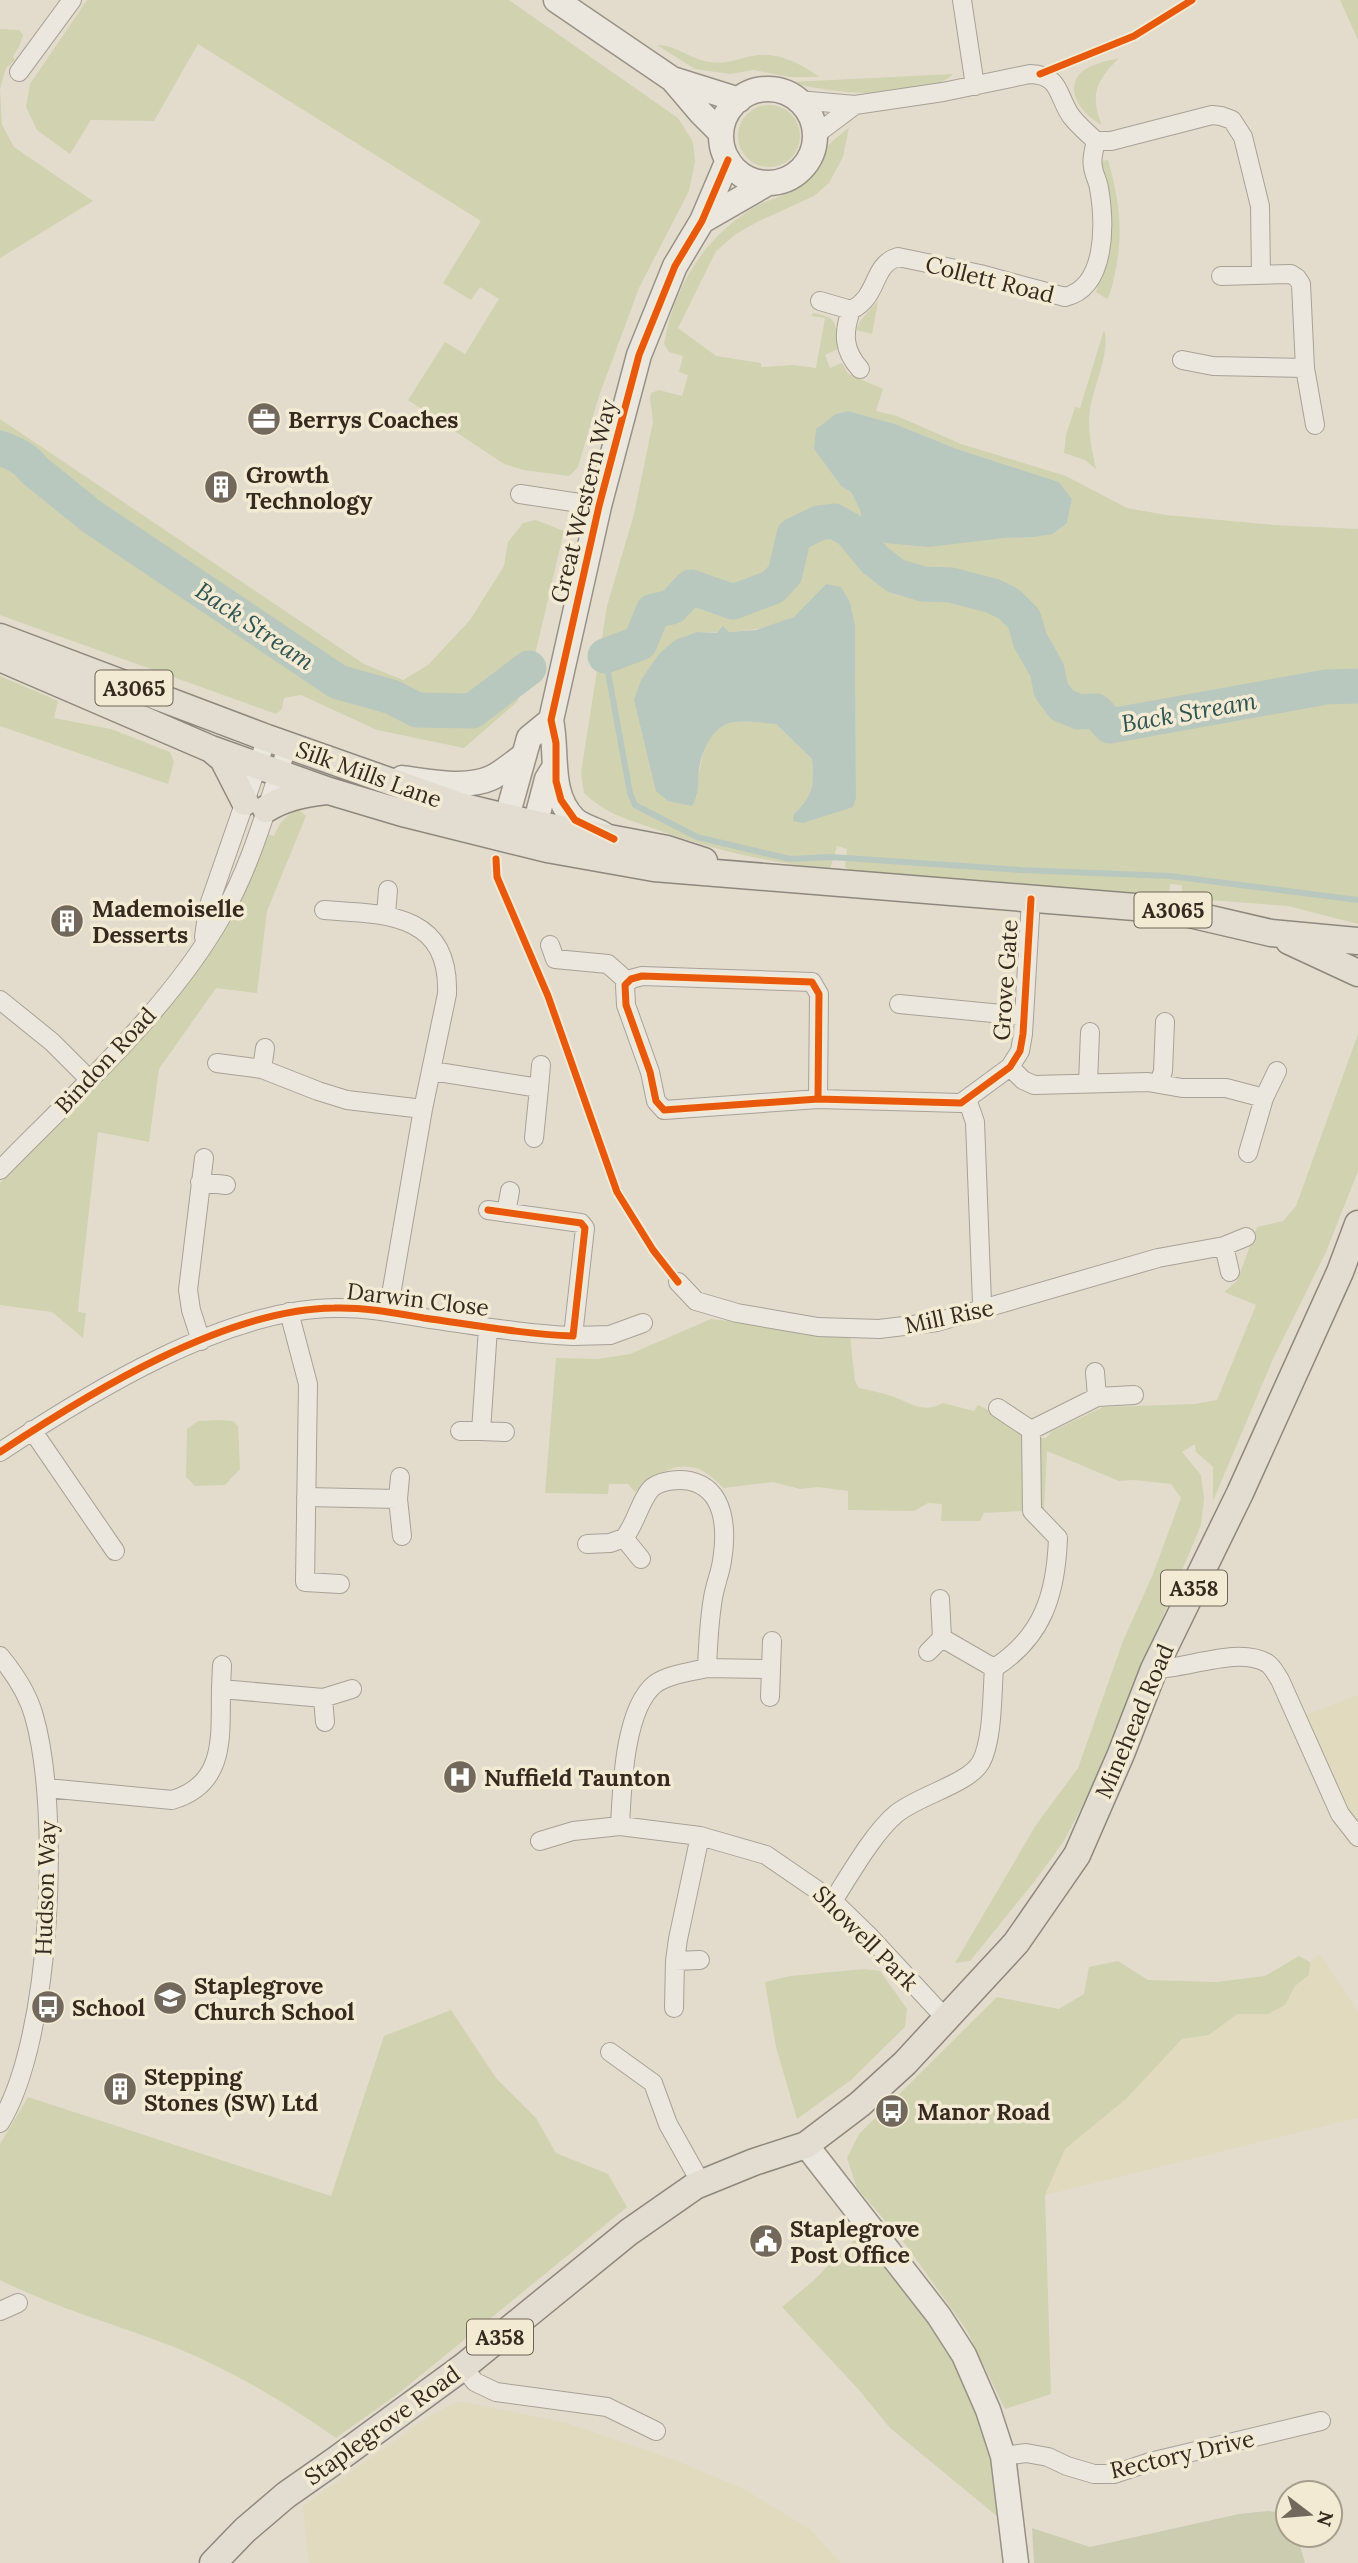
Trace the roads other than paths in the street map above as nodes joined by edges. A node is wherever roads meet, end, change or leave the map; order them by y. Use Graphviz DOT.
graph roads {
  1 [pos="72,0"];
  2 [pos="556,0"];
  3 [pos="962,0"];
  4 [pos="19,72"];
  5 [pos="673,79"];
  6 [pos="975,86"];
  7 [pos="739,100"];
  8 [pos="798,100"];
  9 [pos="855,105"];
  10 [pos="721,133"];
  11 [pos="815,135"];
  12 [pos="1096,141"];
  13 [pos="728,160"];
  14 [pos="768,183"];
  15 [pos="702,221"];
  16 [pos="1261,275"];
  17 [pos="1221,276"];
  18 [pos="820,300"];
  19 [pos="851,310"];
  20 [pos="1182,360"];
  21 [pos="1305,368"];
  22 [pos="860,369"];
  23 [pos="1315,425"];
  24 [pos="520,494"];
  25 [pos="600,506"];
  26 [pos="0,637"];
  27 [pos="0,658"];
  28 [pos="551,720"];
  29 [pos="278,741"];
  30 [pos="211,748"];
  31 [pos="523,756"];
  32 [pos="555,765"];
  33 [pos="354,768"];
  34 [pos="268,769"];
  35 [pos="329,791"];
  36 [pos="255,805"];
  37 [pos="504,828"];
  38 [pos="532,835"];
  39 [pos="614,839"];
  40 [pos="749,876"];
  41 [pos="388,890"];
  42 [pos="1031,899"];
  43 [pos="324,910"];
  44 [pos="386,914"];
  45 [pos="1272,933"];
  46 [pos="1358,941"];
  47 [pos="550,946"];
  48 [pos="1358,973"];
  49 [pos="628,982"];
  50 [pos="0,1000"];
  51 [pos="899,1004"];
  52 [pos="1024,1016"];
  53 [pos="1165,1021"];
  54 [pos="1090,1032"];
  55 [pos="265,1048"];
  56 [pos="217,1063"];
  57 [pos="541,1065"];
  58 [pos="1010,1067"];
  59 [pos="262,1069"];
  60 [pos="432,1071"];
  61 [pos="1277,1071"];
  62 [pos="89,1080"];
  63 [pos="1088,1083"];
  64 [pos="1159,1083"];
  65 [pos="539,1088"];
  66 [pos="1264,1098"];
  67 [pos="818,1099"];
  68 [pos="967,1099"];
  69 [pos="423,1109"];
  70 [pos="534,1138"];
  71 [pos="1248,1153"];
  72 [pos="204,1158"];
  73 [pos="0,1170"];
  74 [pos="200,1182"];
  75 [pos="226,1185"];
  76 [pos="510,1191"];
  77 [pos="1358,1224"];
  78 [pos="1246,1237"];
  79 [pos="1224,1246"];
  80 [pos="1230,1272"];
  81 [pos="678,1282"];
  82 [pos="979,1310"];
  83 [pos="289,1312"];
  84 [pos="388,1312"];
  85 [pos="643,1323"];
  86 [pos="488,1328"];
  87 [pos="573,1336"];
  88 [pos="201,1341"];
  89 [pos="1095,1372"];
  90 [pos="1134,1395"];
  91 [pos="1097,1397"];
  92 [pos="998,1408"];
  93 [pos="32,1430"];
  94 [pos="1031,1430"];
  95 [pos="460,1431"];
  96 [pos="481,1431"];
  97 [pos="505,1432"];
  98 [pos="0,1452"];
  99 [pos="400,1477"];
  100 [pos="306,1497"];
  101 [pos="398,1499"];
  102 [pos="402,1536"];
  103 [pos="624,1538"];
  104 [pos="587,1544"];
  105 [pos="115,1551"];
  106 [pos="641,1559"];
  107 [pos="340,1584"];
  108 [pos="940,1599"];
  109 [pos="942,1638"];
  110 [pos="772,1642"];
  111 [pos="928,1652"];
  112 [pos="0,1656"];
  113 [pos="222,1665"];
  114 [pos="707,1668"];
  115 [pos="771,1668"];
  116 [pos="995,1668"];
  117 [pos="1154,1669"];
  118 [pos="221,1689"];
  119 [pos="352,1689"];
  120 [pos="323,1698"];
  121 [pos="770,1698"];
  122 [pos="325,1722"];
  123 [pos="47,1788"];
  124 [pos="620,1826"];
  125 [pos="700,1836"];
  126 [pos="1358,1837"];
  127 [pos="540,1841"];
  128 [pos="833,1900"];
  129 [pos="701,1960"];
  130 [pos="675,1961"];
  131 [pos="674,2008"];
  132 [pos="947,2020"];
  133 [pos="610,2052"];
  134 [pos="0,2123"];
  135 [pos="806,2145"];
  136 [pos="701,2183"];
  137 [pos="18,2303"];
  138 [pos="0,2311"];
  139 [pos="463,2367"];
  140 [pos="1321,2421"];
  141 [pos="656,2431"];
  142 [pos="1003,2456"];
  143 [pos="213,2563"];
  144 [pos="1016,2563"];
  1 -- 4 [label="street"];
  2 -- 5 [label="street"];
  3 -- 6 [label="street"];
  5 -- 7 [label="street"];
  5 -- 10 [label="street"];
  6 -- 9 [label="street"];
  6 -- 12 [label="street"];
  7 -- 8 [label="street"];
  7 -- 10 [label="street"];
  8 -- 9 [label="street"];
  8 -- 11 [label="street"];
  9 -- 11 [label="street"];
  10 -- 13 [label="street"];
  11 -- 14 [label="street"];
  12 -- 16 [label="street"];
  12 -- 19 [label="street, Collett Road"];
  13 -- 14 [label="street"];
  13 -- 15 [label="street, Great Western Way"];
  14 -- 15 [label="street, Great Western Way"];
  15 -- 25 [label="street, Great Western Way"];
  16 -- 17 [label="street"];
  16 -- 21 [label="street"];
  18 -- 19 [label="street"];
  19 -- 22 [label="street"];
  20 -- 21 [label="street"];
  21 -- 23 [label="street"];
  24 -- 25 [label="street"];
  25 -- 28 [label="street, Great Western Way"];
  26 -- 29 [label="main road, Silk Mills Lane / A3065"];
  27 -- 30 [label="main road, Silk Mills Lane / A3065"];
  28 -- 31 [label="street"];
  28 -- 32 [label="street, Great Western Way"];
  29 -- 33 [label="main road, Silk Mills Lane / A3065"];
  29 -- 34 [label="street, Bindon Road"];
  30 -- 34 [label="main road, Silk Mills Lane / A3065"];
  30 -- 36 [label="main road"];
  31 -- 33 [label="street"];
  31 -- 37 [label="street"];
  32 -- 38 [label="street, Great Western Way"];
  32 -- 39 [label="street, Great Western Way"];
  33 -- 37 [label="main road, Silk Mills Lane / A3065"];
  34 -- 35 [label="main road, Silk Mills Lane / A3065"];
  34 -- 36 [label="street, Bindon Road"];
  35 -- 36 [label="main road"];
  35 -- 37 [label="main road, Silk Mills Lane / A3065"];
  36 -- 62 [label="street, Bindon Road"];
  37 -- 38 [label="main road, Silk Mills Lane / A3065"];
  38 -- 39 [label="main road, Silk Mills Lane / A3065"];
  38 -- 40 [label="main road, Silk Mills Lane / A3065"];
  39 -- 40 [label="main road, Silk Mills Lane / A3065"];
  40 -- 42 [label="main road, Silk Mills Lane / A3065"];
  41 -- 44 [label="street"];
  42 -- 45 [label="main road, Silk Mills Lane / A3065"];
  42 -- 52 [label="street, Grove Gate"];
  43 -- 44 [label="street"];
  44 -- 60 [label="street"];
  45 -- 46 [label="main road, Silk Mills Lane / A3065"];
  45 -- 48 [label="main road, Silk Mills Lane / A3065"];
  47 -- 49 [label="street"];
  49 -- 67 [label="street"];
  49 -- 67 [label="street"];
  50 -- 62 [label="street"];
  51 -- 52 [label="street, Grove Gate"];
  52 -- 58 [label="street, Grove Gate"];
  53 -- 64 [label="street"];
  54 -- 63 [label="street"];
  55 -- 59 [label="street"];
  56 -- 59 [label="street"];
  57 -- 65 [label="street"];
  58 -- 63 [label="street, Grove Gate"];
  58 -- 68 [label="street, Grove Gate"];
  59 -- 69 [label="street"];
  60 -- 65 [label="street"];
  60 -- 69 [label="street"];
  61 -- 66 [label="street"];
  62 -- 73 [label="street, Bindon Road"];
  63 -- 64 [label="street, Grove Gate"];
  64 -- 66 [label="street, Grove Gate"];
  65 -- 70 [label="street"];
  66 -- 71 [label="street"];
  67 -- 68 [label="street"];
  68 -- 82 [label="street"];
  69 -- 84 [label="street"];
  72 -- 74 [label="street"];
  74 -- 75 [label="street"];
  74 -- 88 [label="street"];
  76 -- 87 [label="street"];
  77 -- 117 [label="main road, Minehead Road / A358"];
  78 -- 79 [label="street, Mill Rise"];
  79 -- 80 [label="street"];
  79 -- 82 [label="street, Mill Rise"];
  81 -- 82 [label="street, Mill Rise"];
  83 -- 84 [label="street, Darwin Close"];
  83 -- 88 [label="street, Darwin Close"];
  83 -- 100 [label="street"];
  84 -- 86 [label="street, Darwin Close"];
  85 -- 87 [label="street, Darwin Close"];
  86 -- 87 [label="street, Darwin Close"];
  86 -- 96 [label="street, Darwin Close"];
  88 -- 93 [label="street, Darwin Close"];
  89 -- 91 [label="street"];
  90 -- 91 [label="street"];
  91 -- 94 [label="street"];
  92 -- 94 [label="street"];
  93 -- 98 [label="street, Darwin Close"];
  93 -- 105 [label="street"];
  94 -- 116 [label="street"];
  95 -- 96 [label="street"];
  96 -- 97 [label="street"];
  99 -- 101 [label="street"];
  100 -- 101 [label="street"];
  100 -- 107 [label="street"];
  101 -- 102 [label="street"];
  103 -- 104 [label="street"];
  103 -- 106 [label="street"];
  103 -- 114 [label="street"];
  108 -- 109 [label="street"];
  109 -- 111 [label="street"];
  109 -- 116 [label="street"];
  110 -- 115 [label="street"];
  112 -- 123 [label="street, Hudson Way"];
  113 -- 118 [label="street"];
  114 -- 115 [label="street"];
  114 -- 124 [label="street"];
  115 -- 121 [label="street"];
  116 -- 128 [label="street"];
  117 -- 126 [label="street"];
  117 -- 132 [label="main road, Minehead Road / A358"];
  118 -- 120 [label="street"];
  118 -- 123 [label="street"];
  119 -- 120 [label="street"];
  120 -- 122 [label="street"];
  123 -- 134 [label="street, Hudson Way"];
  124 -- 125 [label="street, Showell Park"];
  124 -- 127 [label="street, Showell Park"];
  125 -- 128 [label="street, Showell Park"];
  125 -- 130 [label="street"];
  128 -- 132 [label="street, Showell Park"];
  129 -- 130 [label="street"];
  130 -- 131 [label="street"];
  132 -- 135 [label="main road, Minehead Road / A358"];
  133 -- 136 [label="street"];
  135 -- 136 [label="main road, Staplegrove Road / A358"];
  135 -- 142 [label="street"];
  136 -- 139 [label="main road, Staplegrove Road / A358"];
  137 -- 138 [label="street"];
  139 -- 141 [label="street"];
  139 -- 143 [label="main road, Staplegrove Road / A358"];
  140 -- 142 [label="street, Rectory Drive"];
  142 -- 144 [label="street"];
}
